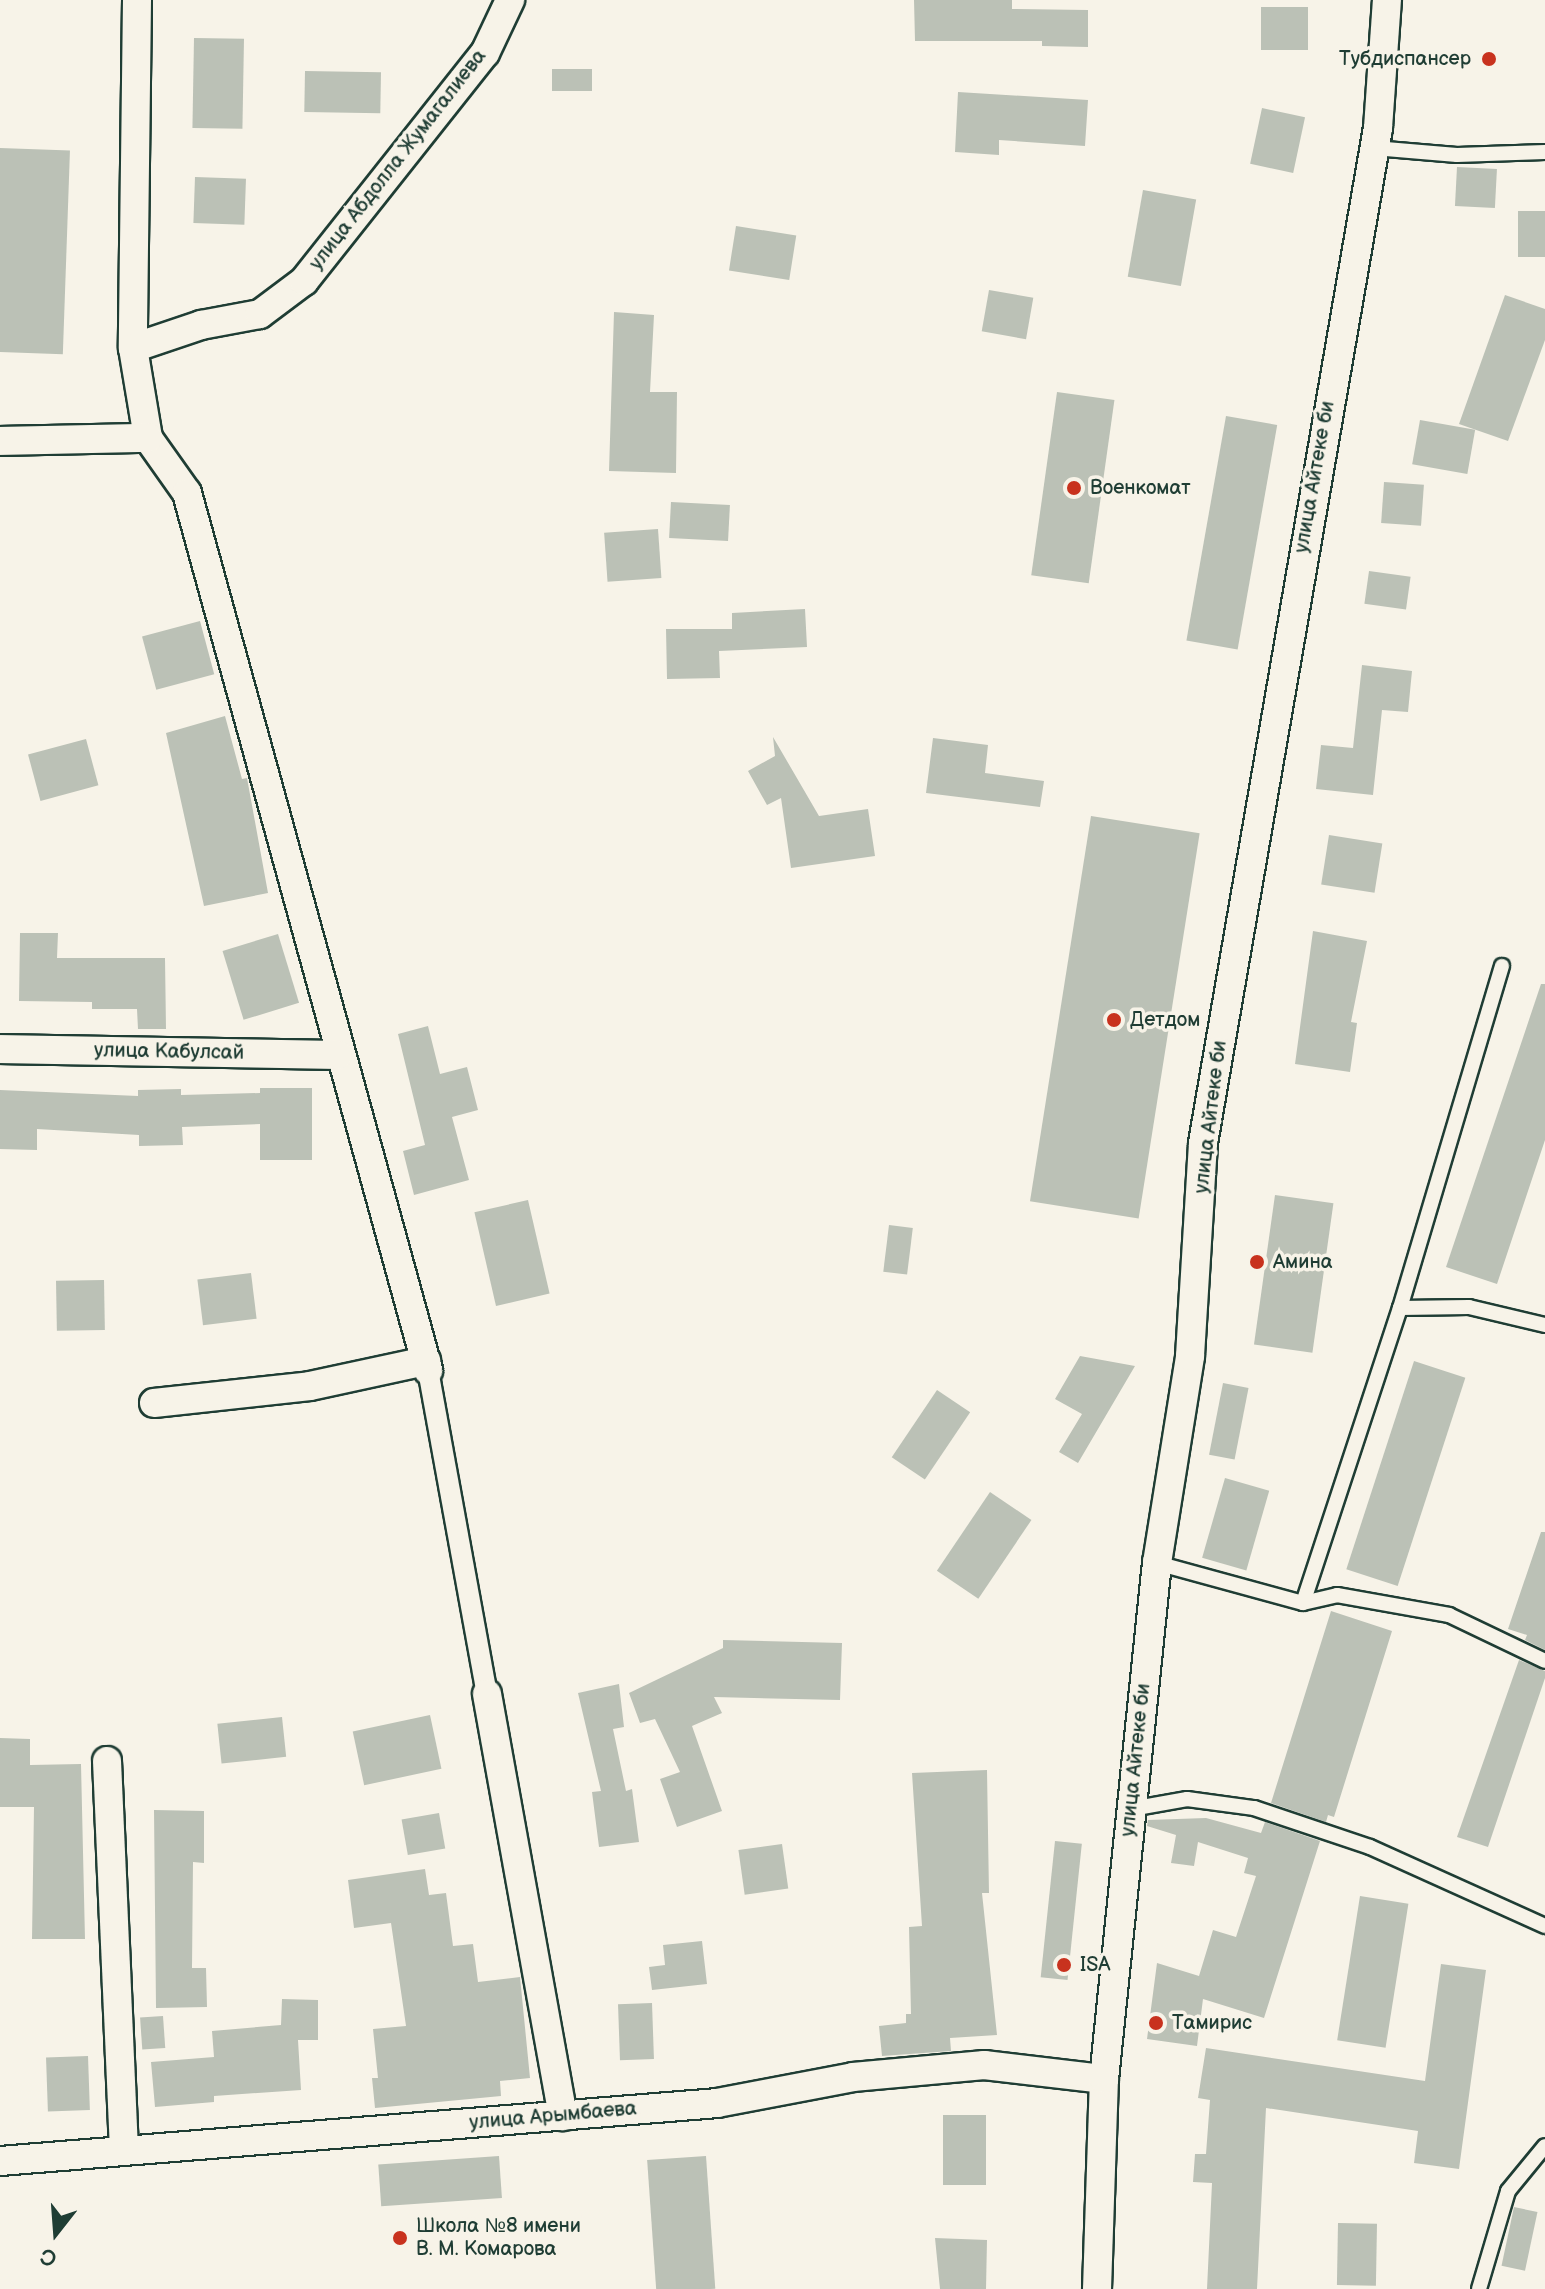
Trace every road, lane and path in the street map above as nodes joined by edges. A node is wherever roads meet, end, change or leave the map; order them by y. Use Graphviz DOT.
graph roads {
  1 [pos="137,0"];
  2 [pos="510,0"];
  3 [pos="1387,0"];
  4 [pos="1374,148"];
  5 [pos="1545,152"];
  6 [pos="133,348"];
  7 [pos="148,438"];
  8 [pos="0,441"];
  9 [pos="1502,966"];
  10 [pos="0,1049"];
  11 [pos="338,1055"];
  12 [pos="1400,1308"];
  13 [pos="1545,1325"];
  14 [pos="427,1366"];
  15 [pos="154,1403"];
  16 [pos="1157,1563"];
  17 [pos="1303,1603"];
  18 [pos="1545,1661"];
  19 [pos="487,1694"];
  20 [pos="107,1761"];
  21 [pos="1131,1809"];
  22 [pos="1545,1926"];
  23 [pos="1104,2079"];
  24 [pos="563,2116"];
  25 [pos="1545,2146"];
  26 [pos="124,2150"];
  27 [pos="0,2161"];
  28 [pos="1097,2289"];
  29 [pos="1479,2289"];
  1 -- 6 [label="street"];
  2 -- 6 [label="street, улица Абдолла Жумагалиева"];
  3 -- 4 [label="street, улица Айтеке би"];
  4 -- 5 [label="lane"];
  4 -- 16 [label="street, улица Айтеке би"];
  6 -- 7 [label="street"];
  7 -- 8 [label="street"];
  7 -- 11 [label="street"];
  9 -- 12 [label="lane"];
  10 -- 11 [label="street, улица Кабулсай"];
  11 -- 14 [label="street"];
  12 -- 13 [label="lane"];
  12 -- 17 [label="lane"];
  14 -- 15 [label="street"];
  14 -- 19 [label="street"];
  16 -- 17 [label="lane"];
  16 -- 21 [label="street, улица Айтеке би"];
  17 -- 18 [label="lane"];
  19 -- 24 [label="street"];
  20 -- 26 [label="street"];
  21 -- 22 [label="lane"];
  21 -- 23 [label="street, улица Айтеке би"];
  23 -- 24 [label="street, улица Арымбаева"];
  23 -- 28 [label="street, улица Айтеке би"];
  24 -- 26 [label="street, улица Арымбаева"];
  25 -- 29 [label="lane"];
  26 -- 27 [label="street, улица Арымбаева"];
}
